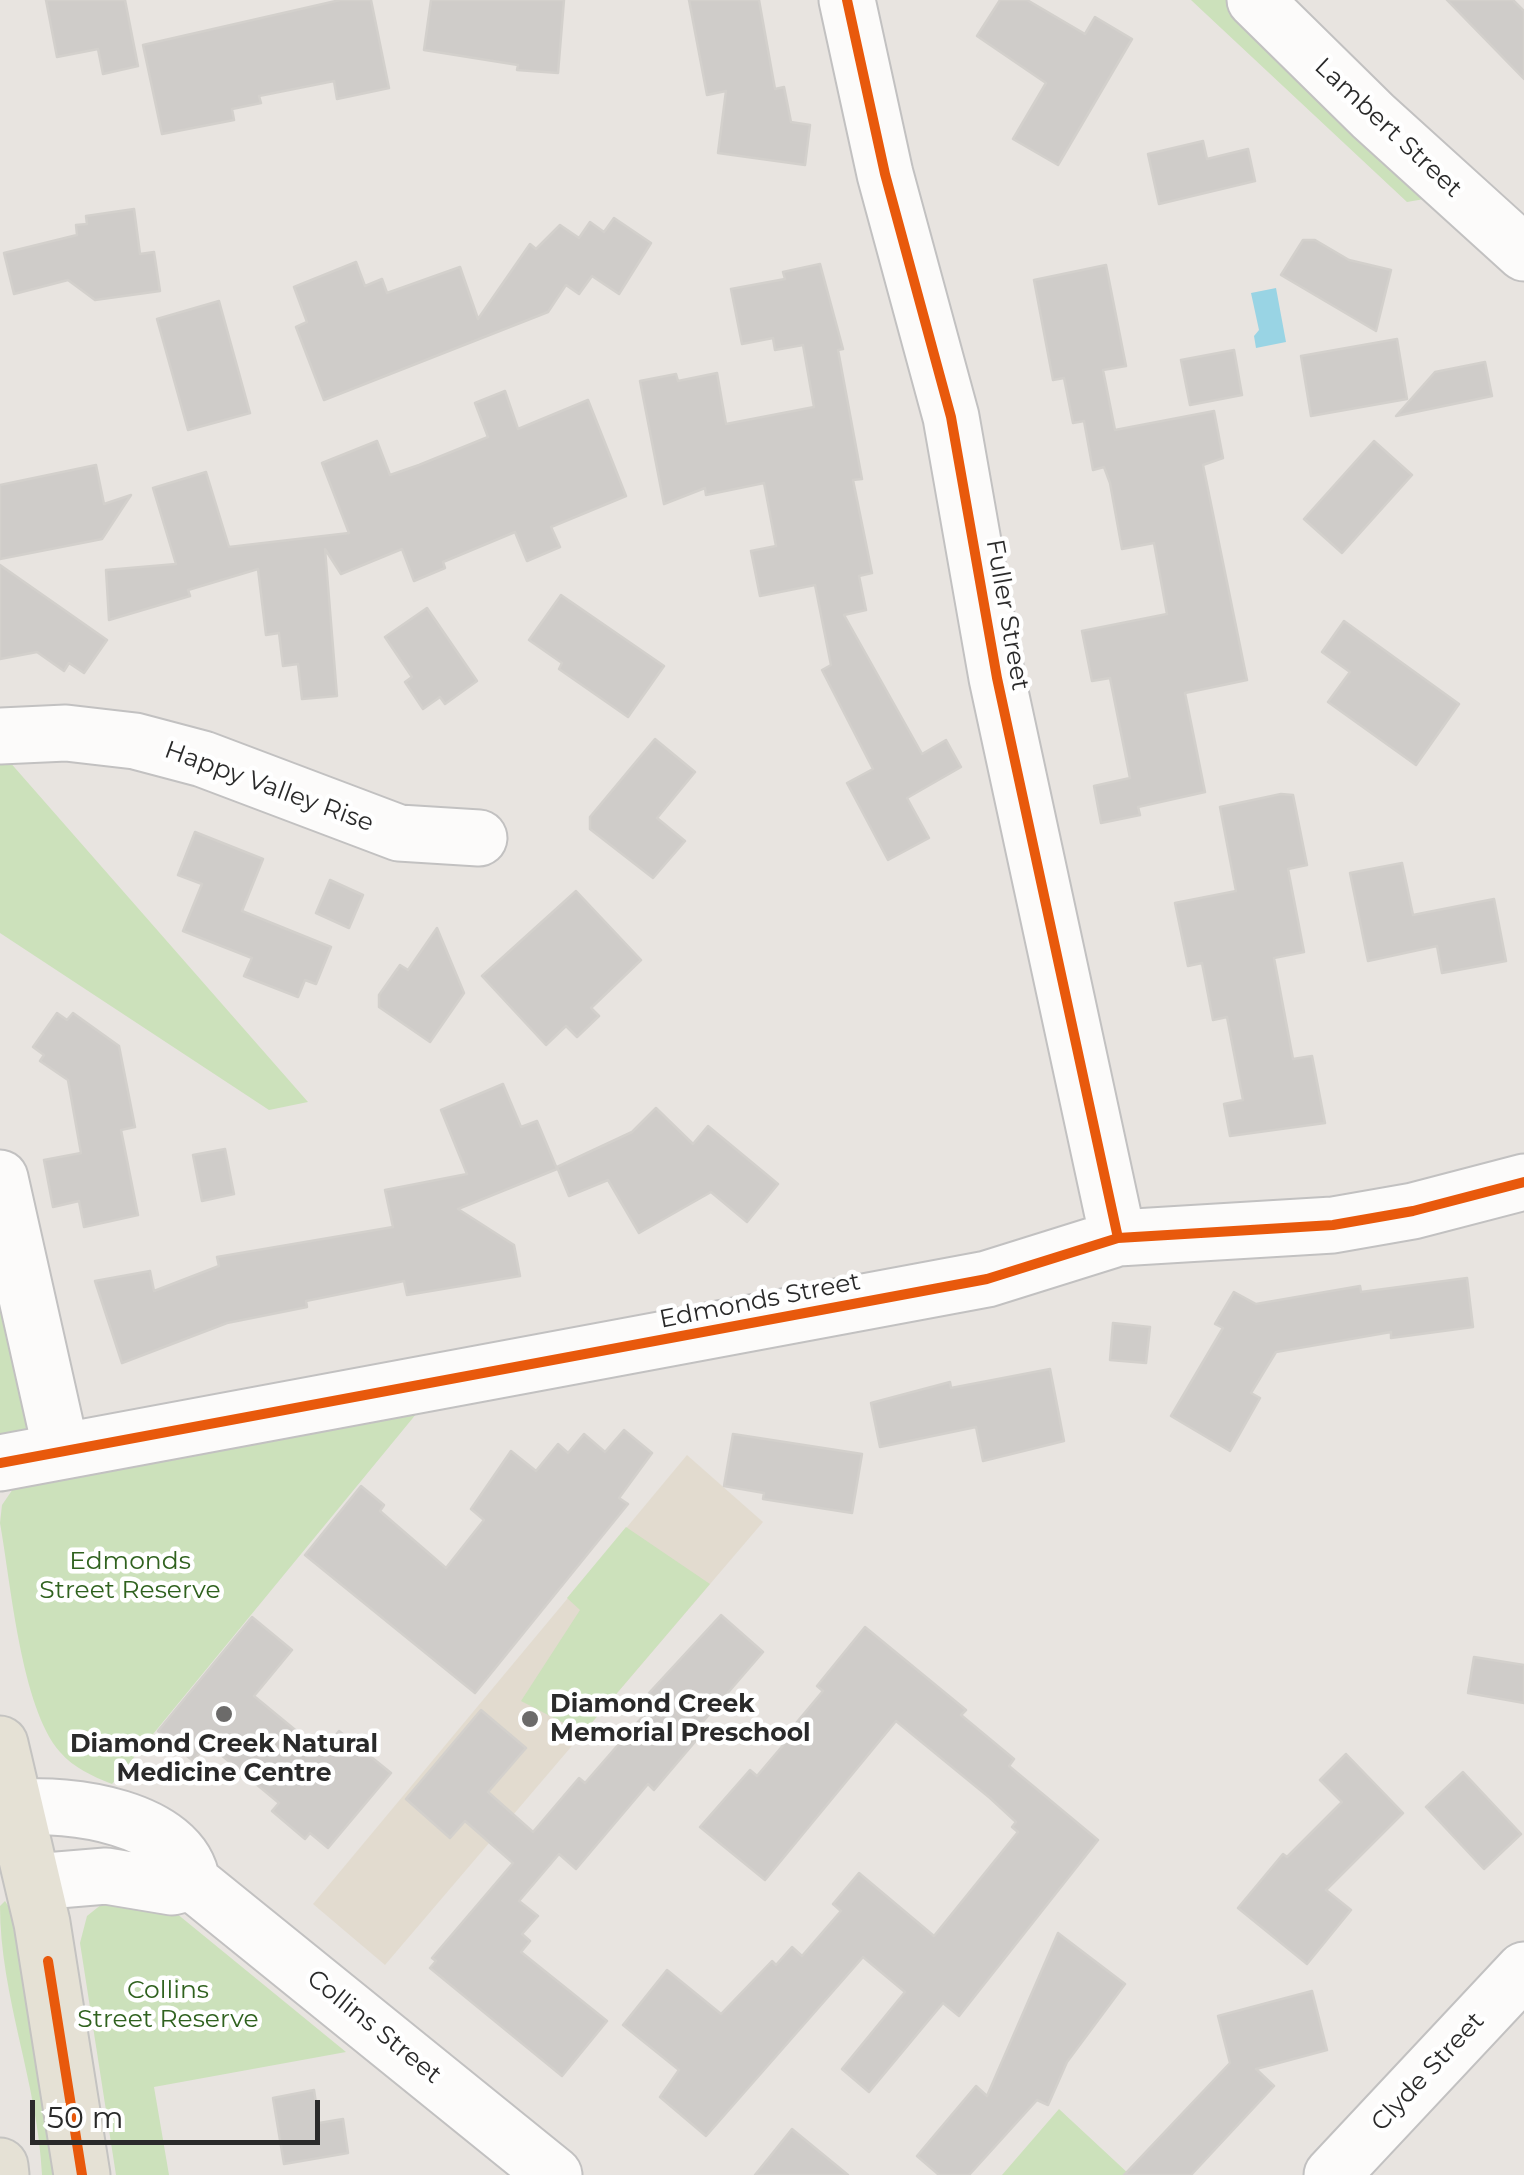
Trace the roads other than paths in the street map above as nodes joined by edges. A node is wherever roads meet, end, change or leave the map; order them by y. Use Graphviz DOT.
graph roads {
  1 [pos="847,0"];
  2 [pos="1256,0"];
  3 [pos="1524,254"];
  4 [pos="0,736"];
  5 [pos="479,838"];
  6 [pos="0,1178"];
  7 [pos="1524,1182"];
  8 [pos="1118,1238"];
  9 [pos="60,1450"];
  10 [pos="0,1463"];
  11 [pos="0,1744"];
  12 [pos="8,1811"];
  13 [pos="17,1880"];
  14 [pos="192,1882"];
  15 [pos="1524,1970"];
  16 [pos="0,2166"];
  17 [pos="1,2175"];
  18 [pos="82,2175"];
  19 [pos="554,2175"];
  20 [pos="1332,2175"];
  1 -- 8 [label="street, Fuller Street"];
  2 -- 3 [label="street, Lambert Street"];
  4 -- 5 [label="street, Happy Valley Rise"];
  6 -- 9 [label="street"];
  7 -- 8 [label="street, Edmonds Street"];
  8 -- 9 [label="street, Edmonds Street"];
  9 -- 10 [label="street, Edmonds Street"];
  11 -- 12 [label="main road"];
  12 -- 13 [label="main road"];
  12 -- 14 [label="street, Collins Street"];
  13 -- 14 [label="street"];
  13 -- 18 [label="main road"];
  14 -- 19 [label="street, Collins Street"];
  15 -- 20 [label="street, Clyde Street"];
  16 -- 17 [label="main road"];
}
